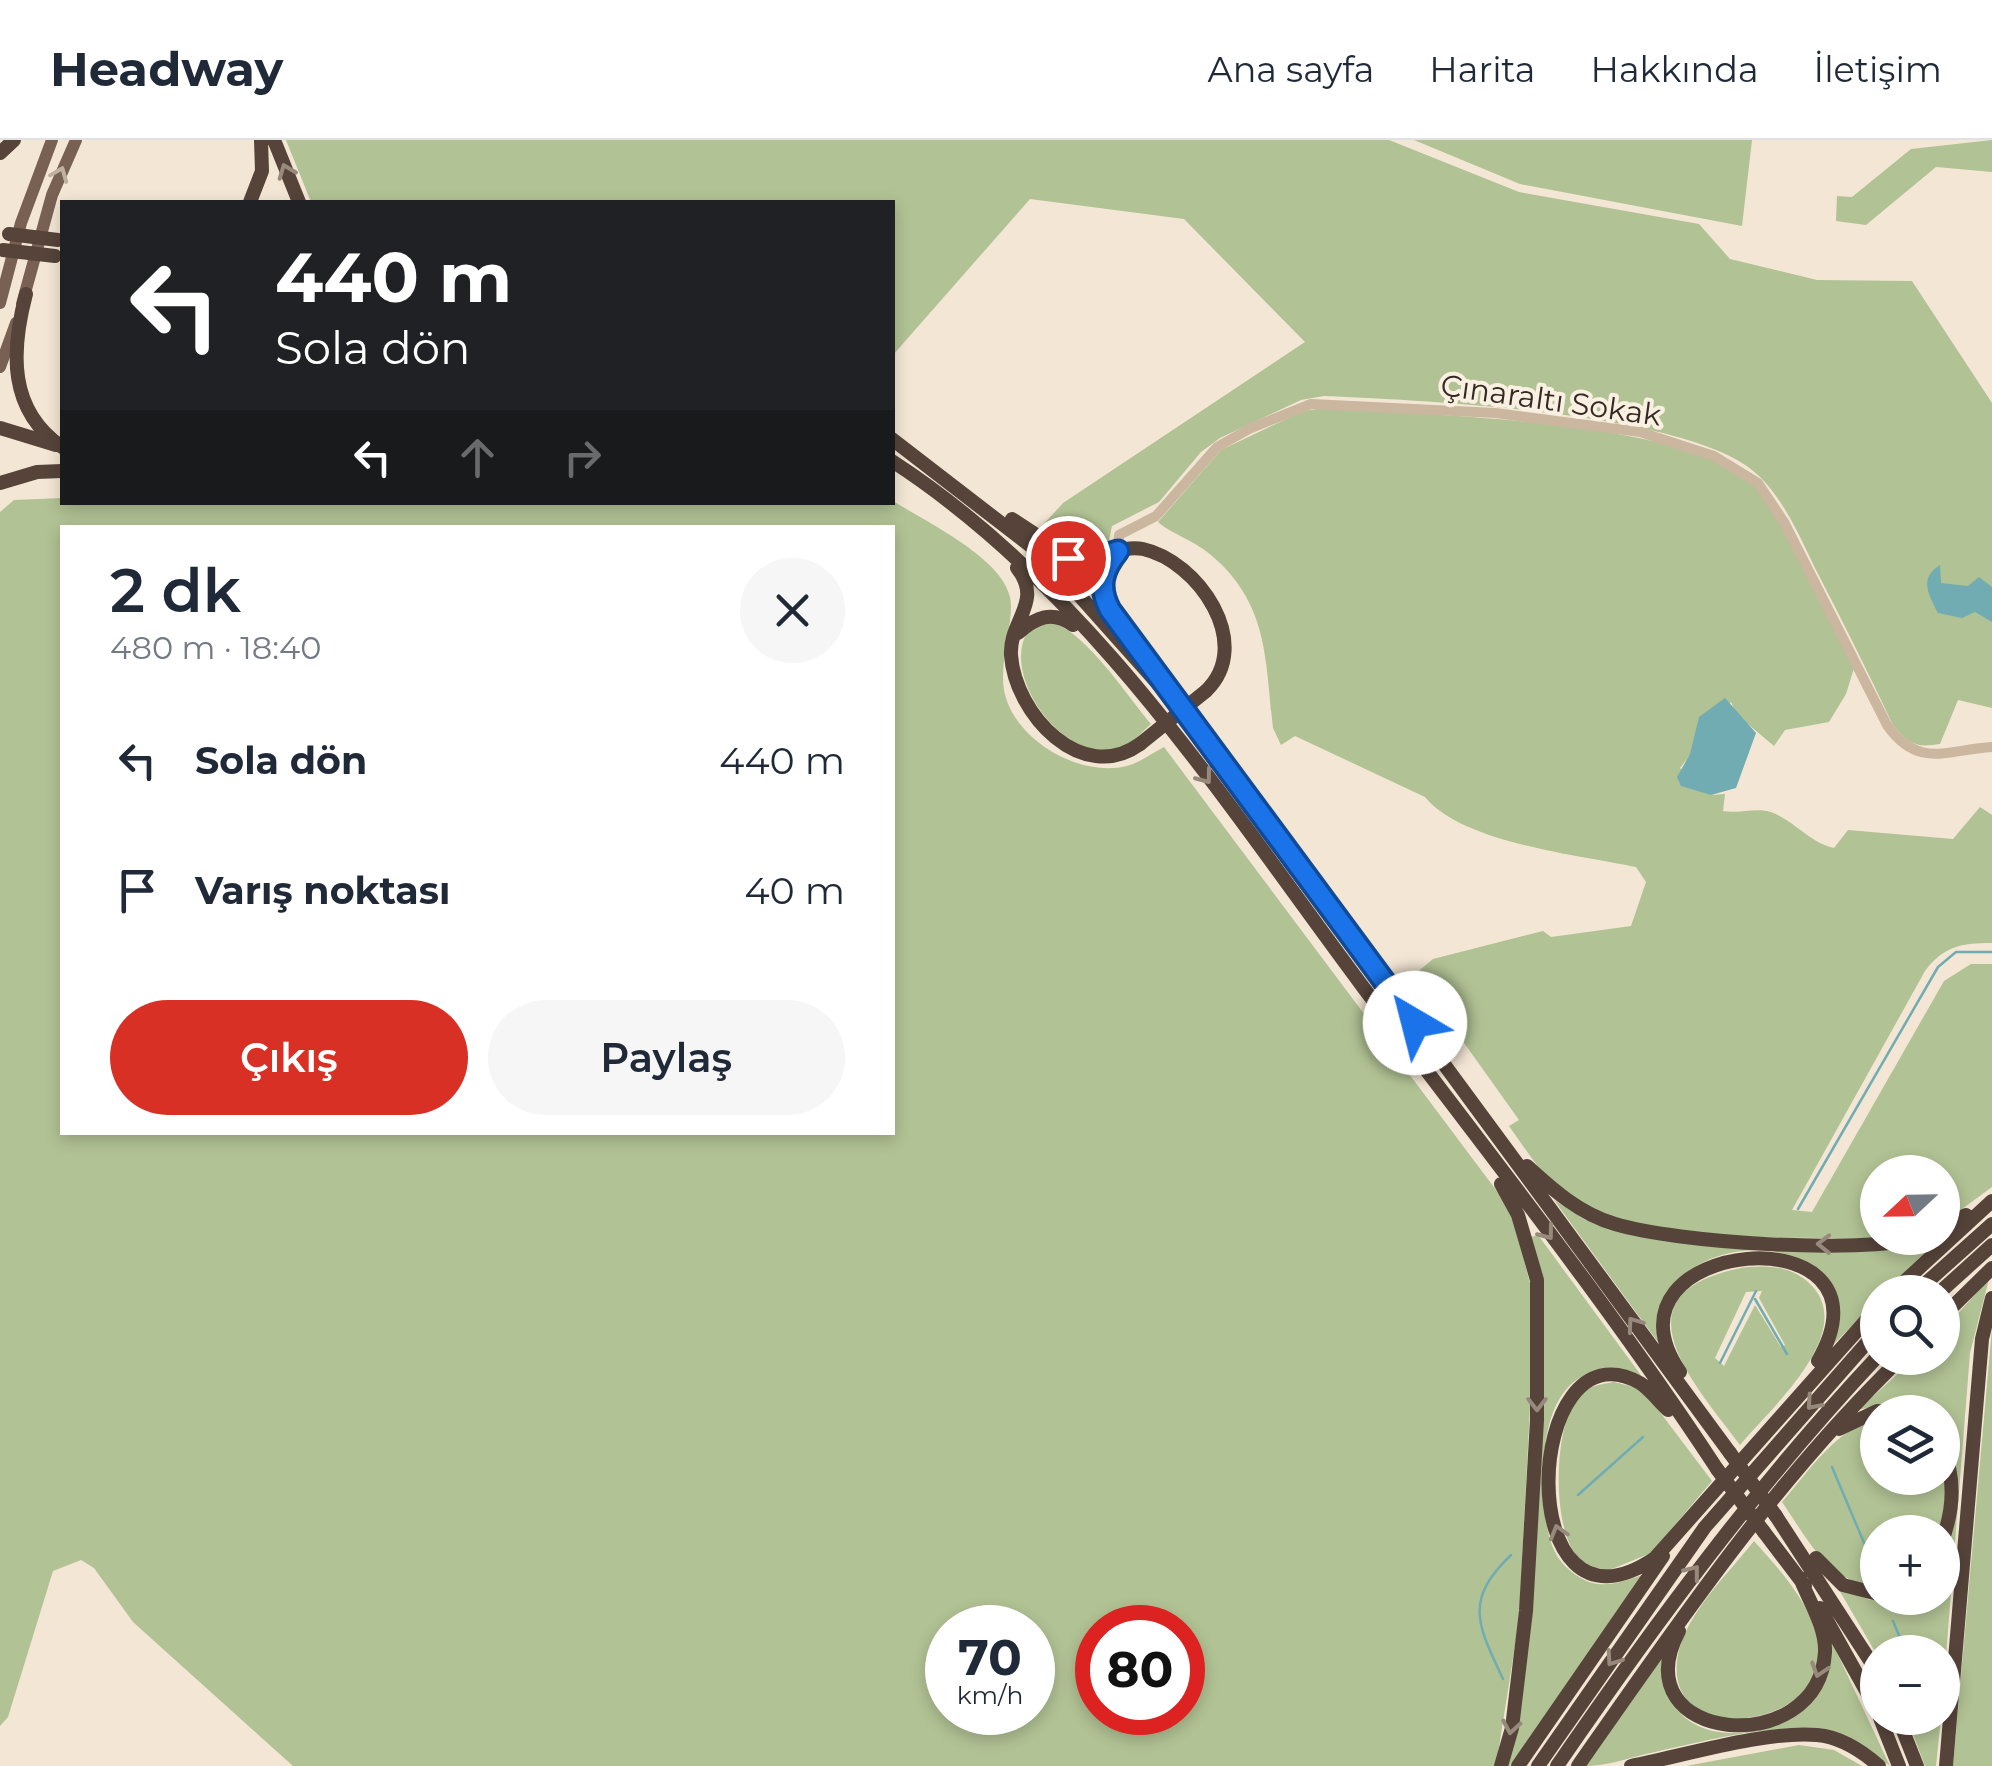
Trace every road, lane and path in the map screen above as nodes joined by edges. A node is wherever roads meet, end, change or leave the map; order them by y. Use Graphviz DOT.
graph roads {
  1 [pos="14,140"];
  2 [pos="52,140"];
  3 [pos="76,140"];
  4 [pos="260,140"];
  5 [pos="274,140"];
  6 [pos="0,153"];
  7 [pos="251,200"];
  8 [pos="298,200"];
  9 [pos="4,233"];
  10 [pos="60,240"];
  11 [pos="2,250"];
  12 [pos="59,257"];
  13 [pos="26,294"];
  14 [pos="0,303"];
  15 [pos="0,368"];
  16 [pos="0,428"];
  17 [pos="895,441"];
  18 [pos="60,445"];
  19 [pos="60,446"];
  20 [pos="908,449"];
  21 [pos="895,463"];
  22 [pos="0,468"];
  23 [pos="37,472"];
  24 [pos="60,472"];
  25 [pos="0,484"];
  26 [pos="988,532"];
  27 [pos="1118,551"];
  28 [pos="1014,637"];
  29 [pos="1126,676"];
  30 [pos="1193,723"];
  31 [pos="1992,747"];
  32 [pos="1459,1115"];
  33 [pos="1506,1148"];
  34 [pos="1992,1199"];
  35 [pos="1960,1218"];
  36 [pos="1992,1224"];
  37 [pos="1860,1244"];
  38 [pos="1992,1245"];
  39 [pos="1992,1268"];
  40 [pos="1910,1275"];
  41 [pos="1935,1275"];
  42 [pos="1959,1275"];
  43 [pos="1992,1298"];
  44 [pos="1960,1299"];
  45 [pos="1860,1326"];
  46 [pos="1860,1350"];
  47 [pos="1860,1375"];
  48 [pos="1885,1375"];
  49 [pos="1806,1383"];
  50 [pos="1860,1418"];
  51 [pos="1712,1430"];
  52 [pos="1698,1439"];
  53 [pos="1819,1445"];
  54 [pos="1776,1516"];
  55 [pos="1684,1527"];
  56 [pos="1800,1578"];
  57 [pos="1860,1589"];
  58 [pos="1698,1595"];
  59 [pos="1860,1645"];
  60 [pos="1860,1677"];
  61 [pos="1887,1735"];
  62 [pos="1905,1735"];
  63 [pos="1501,1766"];
  64 [pos="1518,1766"];
  65 [pos="1538,1766"];
  66 [pos="1557,1766"];
  67 [pos="1578,1766"];
  68 [pos="1632,1766"];
  69 [pos="1879,1766"];
  70 [pos="1899,1766"];
  71 [pos="1917,1766"];
  72 [pos="1946,1766"];
  1 -- 6 [label="highway"];
  2 -- 14 [label="main road"];
  13 -- 3 [label="main road, one-way"];
  4 -- 7 [label="highway"];
  8 -- 5 [label="highway, one-way"];
  9 -- 10 [label="highway, bridge"];
  11 -- 12 [label="highway, bridge"];
  13 -- 15 [label="main road"];
  13 -- 18 [label="highway"];
  16 -- 19 [label="highway"];
  17 -- 20 [label="highway"];
  20 -- 27 [label="highway"];
  20 -- 30 [label="highway"];
  21 -- 26 [label="highway"];
  22 -- 23 [label="highway"];
  23 -- 24 [label="highway"];
  23 -- 25 [label="highway"];
  26 -- 28 [label="highway"];
  26 -- 29 [label="highway"];
  27 -- 28 [label="highway, bridge"];
  27 -- 30 [label="highway"];
  27 -- 31 [label="street, Çınaraltı Sokak"];
  28 -- 29 [label="highway"];
  29 -- 32 [label="highway, one-way"];
  30 -- 33 [label="highway"];
  32 -- 52 [label="highway, one-way"];
  32 -- 63 [label="highway, one-way"];
  37 -- 33 [label="highway, one-way"];
  51 -- 33 [label="highway, one-way"];
  34 -- 35 [label="highway"];
  34 -- 40 [label="highway"];
  36 -- 41 [label="highway"];
  38 -- 42 [label="highway"];
  39 -- 44 [label="highway"];
  43 -- 72 [label="highway"];
  45 -- 49 [label="highway"];
  46 -- 65 [label="highway, one-way"];
  66 -- 47 [label="highway, one-way"];
  48 -- 53 [label="highway"];
  49 -- 51 [label="highway"];
  49 -- 55 [label="highway"];
  50 -- 53 [label="highway"];
  51 -- 54 [label="highway, bridge"];
  55 -- 52 [label="highway, one-way"];
  52 -- 56 [label="highway, bridge"];
  53 -- 58 [label="highway"];
  54 -- 57 [label="highway"];
  54 -- 59 [label="highway"];
  55 -- 64 [label="highway"];
  56 -- 58 [label="highway, one-way"];
  56 -- 60 [label="highway"];
  58 -- 67 [label="highway"];
  61 -- 70 [label="highway"];
  62 -- 71 [label="highway"];
  68 -- 69 [label="highway"];
}
